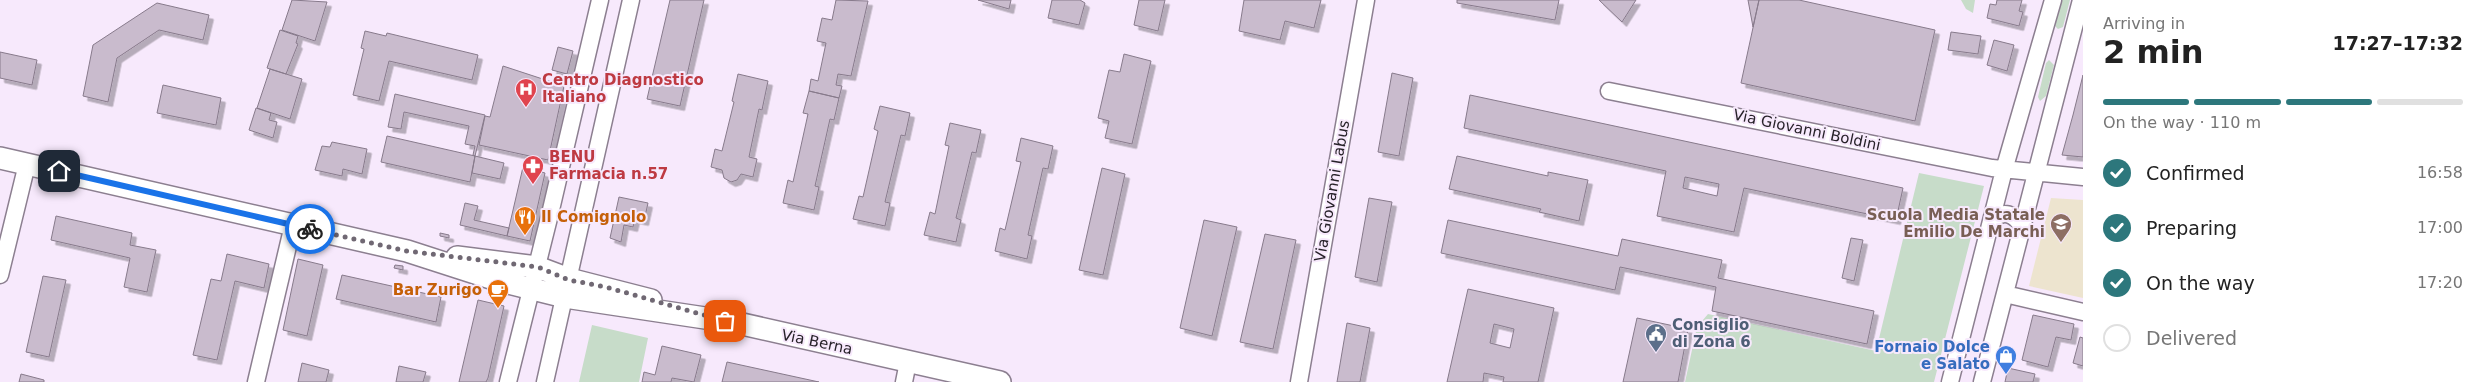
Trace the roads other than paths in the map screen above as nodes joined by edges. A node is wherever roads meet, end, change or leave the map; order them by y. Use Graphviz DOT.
graph roads {
  1 [pos="600,0"];
  2 [pos="631,0"];
  3 [pos="1366,0"];
  4 [pos="2053,0"];
  5 [pos="2081,0"];
  6 [pos="2045,29"];
  7 [pos="2071,37"];
  8 [pos="2038,56"];
  9 [pos="2063,66"];
  10 [pos="1609,91"];
  11 [pos="0,158"];
  12 [pos="27,164"];
  13 [pos="2004,170"];
  14 [pos="2035,173"];
  15 [pos="2083,176"];
  16 [pos="1993,219"];
  17 [pos="293,225"];
  18 [pos="2021,225"];
  19 [pos="407,251"];
  20 [pos="538,267"];
  21 [pos="0,275"];
  22 [pos="532,288"];
  23 [pos="567,288"];
  24 [pos="2005,294"];
  25 [pos="2083,312"];
  26 [pos="906,372"];
  27 [pos="256,382"];
  28 [pos="508,382"];
  29 [pos="545,382"];
  30 [pos="1000,382"];
  31 [pos="1299,382"];
  32 [pos="1950,382"];
  33 [pos="1982,382"];
  1 -- 20 [label="street"];
  2 -- 23 [label="street"];
  3 -- 31 [label="street, Via Giovanni Labus"];
  4 -- 6 [label="street"];
  5 -- 7 [label="street"];
  6 -- 7 [label="street"];
  6 -- 8 [label="street"];
  7 -- 9 [label="street"];
  8 -- 9 [label="street"];
  8 -- 13 [label="street"];
  9 -- 14 [label="street"];
  10 -- 13 [label="street, Via Giovanni Boldini"];
  11 -- 12 [label="main road"];
  12 -- 17 [label="main road"];
  12 -- 21 [label="street"];
  13 -- 14 [label="street, Via Giovanni Boldini"];
  13 -- 16 [label="street"];
  14 -- 15 [label="street, Via Giovanni Boldini"];
  14 -- 18 [label="street"];
  16 -- 18 [label="street"];
  16 -- 32 [label="street"];
  17 -- 19 [label="main road"];
  17 -- 27 [label="street"];
  18 -- 24 [label="street"];
  19 -- 20 [label="main road, Via Berna"];
  19 -- 22 [label="main road, Via Berna"];
  20 -- 22 [label="street"];
  20 -- 23 [label="main road, Via Berna"];
  22 -- 23 [label="main road, Via Berna"];
  22 -- 28 [label="street"];
  23 -- 26 [label="main road, Via Berna"];
  23 -- 29 [label="street"];
  24 -- 25 [label="street"];
  24 -- 33 [label="street"];
  26 -- 30 [label="main road, Via Berna"];
}
